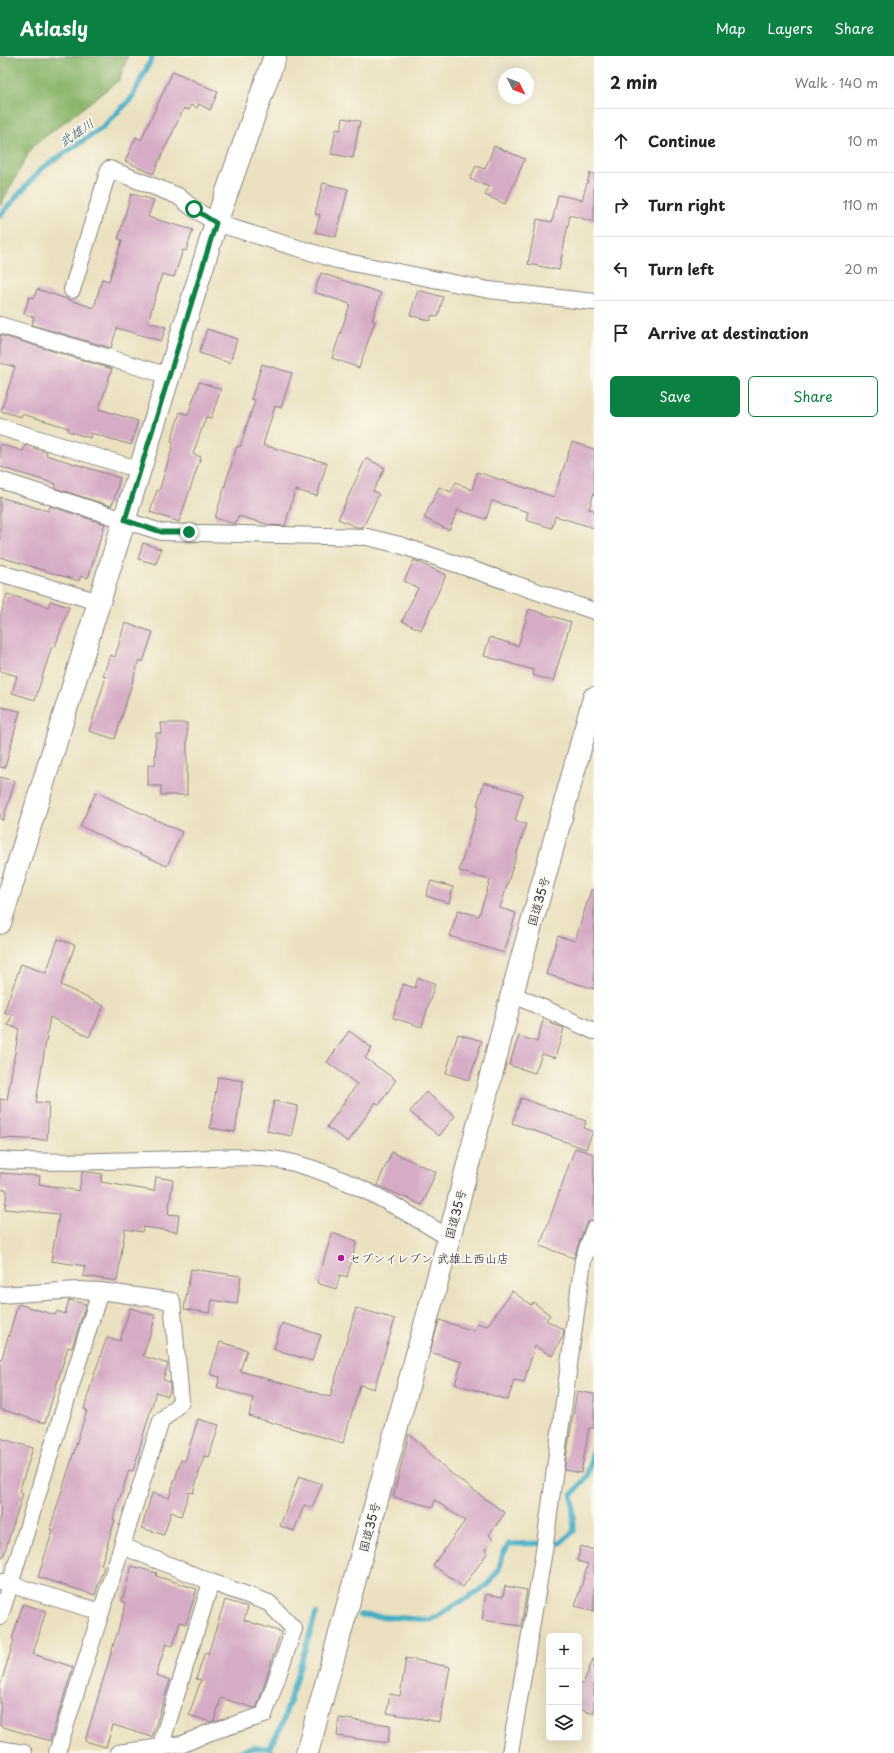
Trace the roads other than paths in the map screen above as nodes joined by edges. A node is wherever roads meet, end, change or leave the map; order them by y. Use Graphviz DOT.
graph roads {
  1 [pos="275,56"];
  2 [pos="216,223"];
  3 [pos="72,290"];
  4 [pos="594,302"];
  5 [pos="0,325"];
  6 [pos="169,376"];
  7 [pos="0,427"];
  8 [pos="140,470"];
  9 [pos="0,480"];
  10 [pos="125,520"];
  11 [pos="0,572"];
  12 [pos="99,602"];
  13 [pos="594,611"];
  14 [pos="594,698"];
  15 [pos="1,915"];
  16 [pos="512,994"];
  17 [pos="594,1031"];
  18 [pos="0,1160"];
  19 [pos="594,1229"];
  20 [pos="449,1238"];
  21 [pos="100,1291"];
  22 [pos="0,1296"];
  23 [pos="122,1546"];
  24 [pos="211,1582"];
  25 [pos="5,1583"];
  26 [pos="101,1612"];
  27 [pos="0,1617"];
  28 [pos="160,1748"];
  29 [pos="0,1749"];
  30 [pos="24,1753"];
  31 [pos="57,1753"];
  32 [pos="118,1753"];
  33 [pos="307,1753"];
  34 [pos="510,1753"];
  1 -- 2 [label="main road"];
  2 -- 3 [label="street"];
  2 -- 4 [label="street"];
  2 -- 6 [label="main road"];
  5 -- 6 [label="street"];
  6 -- 8 [label="main road"];
  7 -- 8 [label="street"];
  8 -- 10 [label="main road"];
  9 -- 10 [label="street"];
  10 -- 12 [label="main road"];
  10 -- 13 [label="street"];
  11 -- 12 [label="street"];
  12 -- 15 [label="main road"];
  14 -- 16 [label="main road, 国道35号"];
  16 -- 17 [label="street"];
  16 -- 20 [label="main road, 国道35号"];
  18 -- 20 [label="street"];
  19 -- 34 [label="street"];
  20 -- 33 [label="main road, 国道35号"];
  21 -- 22 [label="street"];
  21 -- 23 [label="street"];
  21 -- 25 [label="street"];
  23 -- 24 [label="street"];
  23 -- 26 [label="street"];
  24 -- 28 [label="street"];
  24 -- 28 [label="street"];
  25 -- 26 [label="street"];
  25 -- 27 [label="street"];
  26 -- 31 [label="street"];
  28 -- 32 [label="street"];
  29 -- 30 [label="street"];
}
